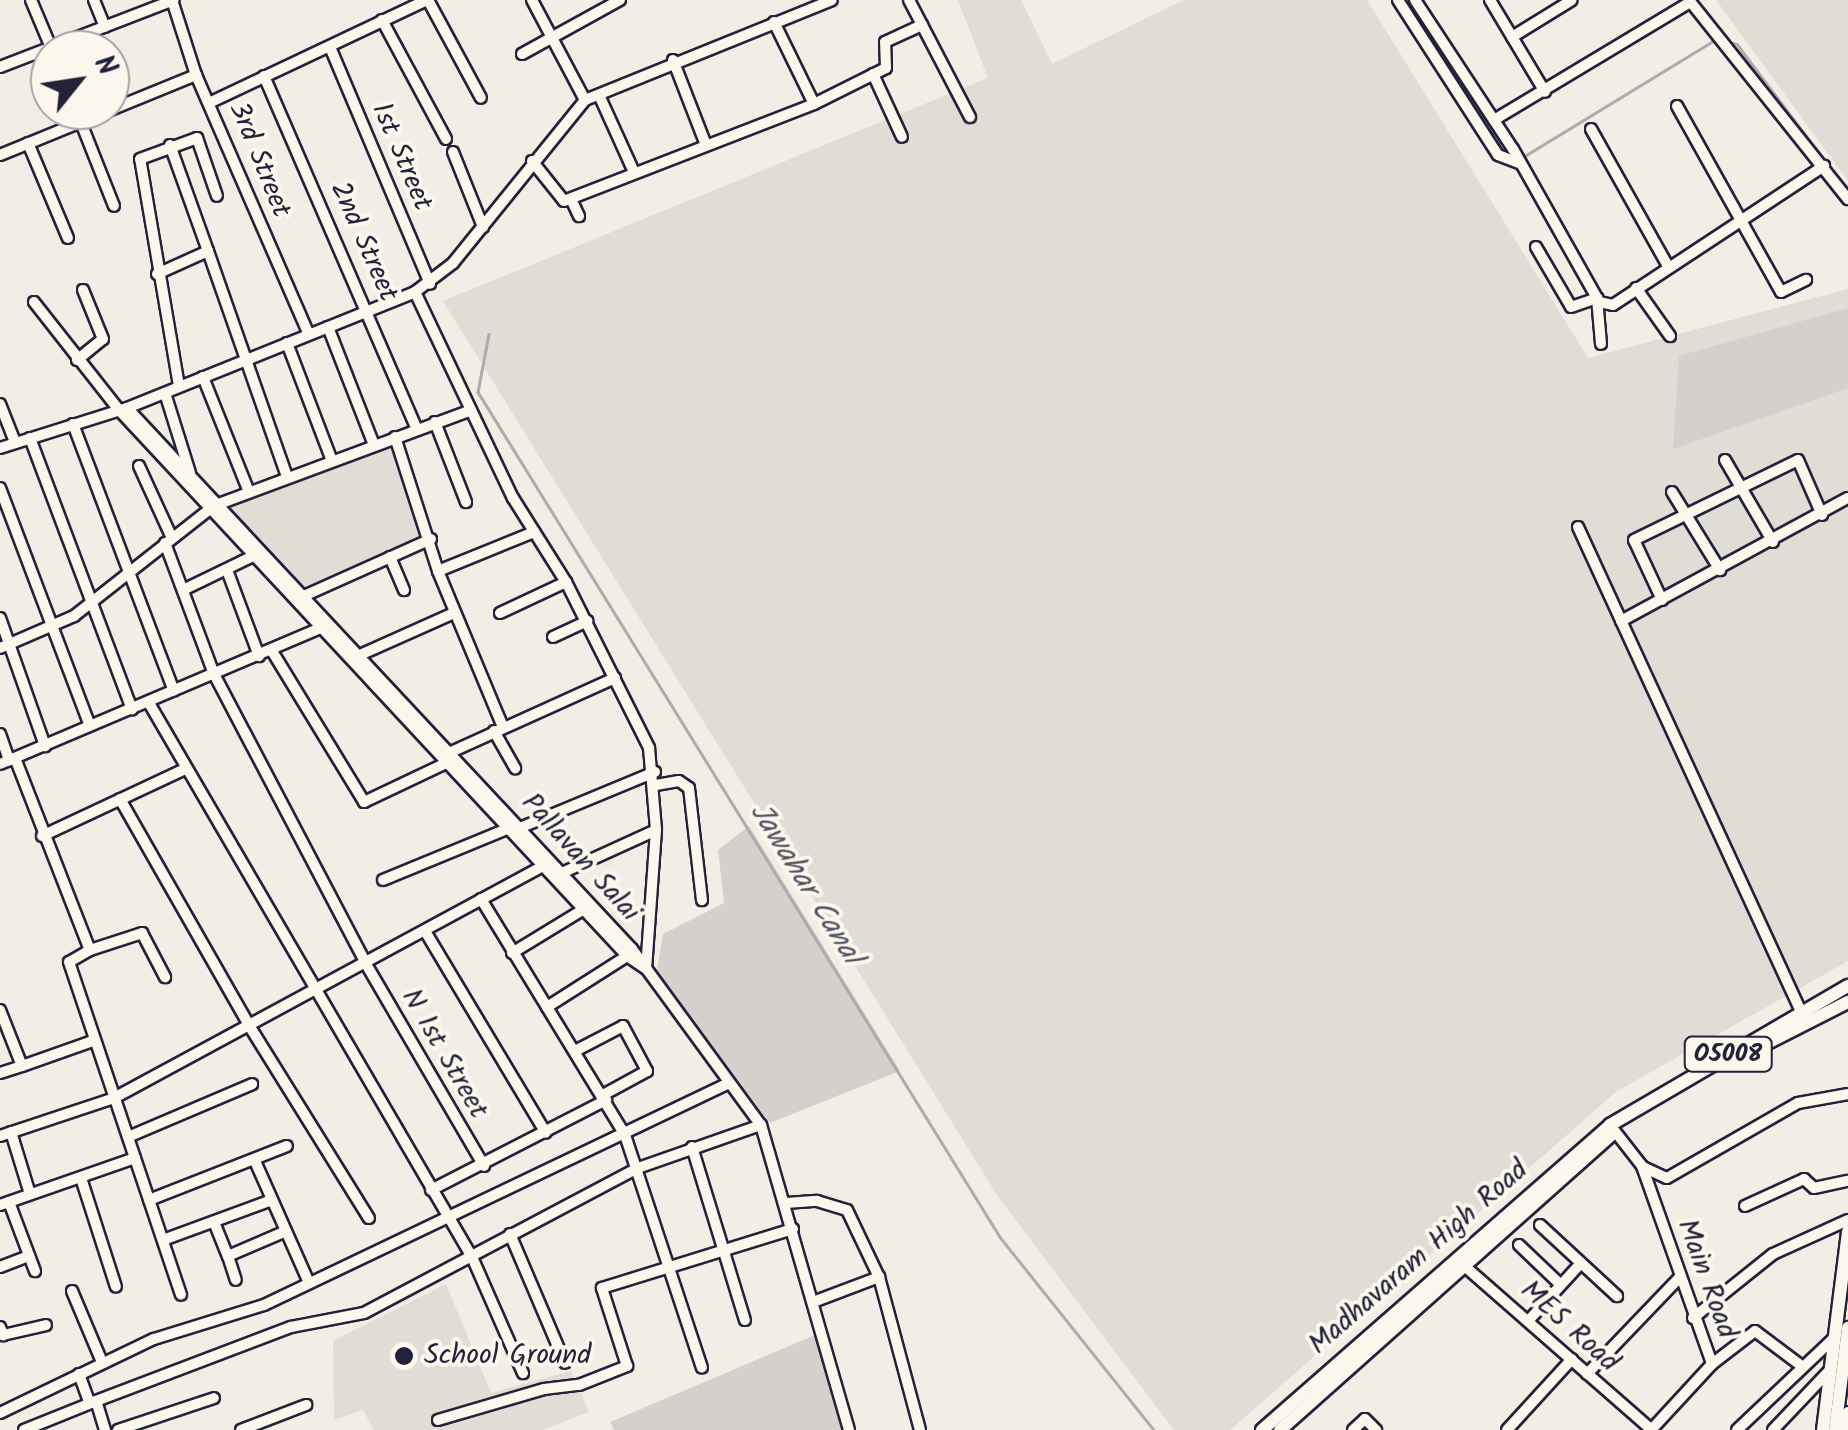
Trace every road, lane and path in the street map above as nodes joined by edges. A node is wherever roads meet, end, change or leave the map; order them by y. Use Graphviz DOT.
graph roads {
  1 [pos="31,0"];
  2 [pos="94,0"];
  3 [pos="172,0"];
  4 [pos="428,0"];
  5 [pos="532,0"];
  6 [pos="620,0"];
  7 [pos="832,0"];
  8 [pos="909,0"];
  9 [pos="1398,0"];
  10 [pos="1415,0"];
  11 [pos="1490,0"];
  12 [pos="1572,0"];
  13 [pos="1690,1"];
  14 [pos="382,20"];
  15 [pos="774,22"];
  16 [pos="922,25"];
  17 [pos="104,27"];
  18 [pos="44,30"];
  19 [pos="97,30"];
  20 [pos="550,36"];
  21 [pos="1512,37"];
  22 [pos="330,47"];
  23 [pos="522,54"];
  24 [pos="30,57"];
  25 [pos="673,60"];
  26 [pos="0,67"];
  27 [pos="873,74"];
  28 [pos="196,75"];
  29 [pos="264,76"];
  30 [pos="1545,92"];
  31 [pos="599,94"];
  32 [pos="481,98"];
  33 [pos="585,100"];
  34 [pos="130,102"];
  35 [pos="211,102"];
  36 [pos="814,104"];
  37 [pos="1677,106"];
  38 [pos="970,117"];
  39 [pos="1494,120"];
  40 [pos="1591,129"];
  41 [pos="60,130"];
  42 [pos="83,130"];
  43 [pos="902,137"];
  44 [pos="446,139"];
  45 [pos="28,143"];
  46 [pos="706,145"];
  47 [pos="170,146"];
  48 [pos="453,152"];
  49 [pos="0,155"];
  50 [pos="1516,157"];
  51 [pos="532,161"];
  52 [pos="1824,166"];
  53 [pos="634,172"];
  54 [pos="217,196"];
  55 [pos="570,199"];
  56 [pos="1848,199"];
  57 [pos="114,206"];
  58 [pos="578,216"];
  59 [pos="1741,220"];
  60 [pos="483,227"];
  61 [pos="68,238"];
  62 [pos="1536,247"];
  63 [pos="208,252"];
  64 [pos="1668,266"];
  65 [pos="158,274"];
  66 [pos="1806,280"];
  67 [pos="430,284"];
  68 [pos="1636,288"];
  69 [pos="83,290"];
  70 [pos="415,292"];
  71 [pos="1598,300"];
  72 [pos="34,302"];
  73 [pos="369,310"];
  74 [pos="328,327"];
  75 [pos="309,336"];
  76 [pos="1670,336"];
  77 [pos="288,343"];
  78 [pos="1601,344"];
  79 [pos="249,358"];
  80 [pos="77,360"];
  81 [pos="203,377"];
  82 [pos="179,386"];
  83 [pos="164,393"];
  84 [pos="0,404"];
  85 [pos="123,409"];
  86 [pos="470,410"];
  87 [pos="435,422"];
  88 [pos="73,424"];
  89 [pos="416,428"];
  90 [pos="395,437"];
  91 [pos="30,438"];
  92 [pos="15,442"];
  93 [pos="374,445"];
  94 [pos="0,448"];
  95 [pos="1725,460"];
  96 [pos="332,461"];
  97 [pos="139,466"];
  98 [pos="287,477"];
  99 [pos="192,478"];
  100 [pos="1738,487"];
  101 [pos="0,488"];
  102 [pos="249,492"];
  103 [pos="1672,492"];
  104 [pos="1848,498"];
  105 [pos="466,502"];
  106 [pos="213,507"];
  107 [pos="1687,514"];
  108 [pos="1822,514"];
  109 [pos="1578,527"];
  110 [pos="534,532"];
  111 [pos="431,539"];
  112 [pos="169,541"];
  113 [pos="1773,542"];
  114 [pos="253,556"];
  115 [pos="390,557"];
  116 [pos="227,570"];
  117 [pos="1720,570"];
  118 [pos="128,571"];
  119 [pos="438,571"];
  120 [pos="566,582"];
  121 [pos="183,590"];
  122 [pos="404,590"];
  123 [pos="306,594"];
  124 [pos="1662,600"];
  125 [pos="90,602"];
  126 [pos="454,613"];
  127 [pos="500,613"];
  128 [pos="0,618"];
  129 [pos="586,621"];
  130 [pos="1621,621"];
  131 [pos="50,627"];
  132 [pos="320,628"];
  133 [pos="552,637"];
  134 [pos="4,646"];
  135 [pos="272,651"];
  136 [pos="362,654"];
  137 [pos="259,656"];
  138 [pos="214,674"];
  139 [pos="615,678"];
  140 [pos="174,691"];
  141 [pos="150,703"];
  142 [pos="132,709"];
  143 [pos="90,726"];
  144 [pos="499,729"];
  145 [pos="0,734"];
  146 [pos="45,746"];
  147 [pos="448,758"];
  148 [pos="8,761"];
  149 [pos="185,768"];
  150 [pos="514,768"];
  151 [pos="655,772"];
  152 [pos="656,785"];
  153 [pos="120,798"];
  154 [pos="522,826"];
  155 [pos="507,829"];
  156 [pos="656,830"];
  157 [pos="42,836"];
  158 [pos="543,866"];
  159 [pos="564,872"];
  160 [pos="383,880"];
  161 [pos="481,900"];
  162 [pos="702,900"];
  163 [pos="584,910"];
  164 [pos="425,931"];
  165 [pos="90,950"];
  166 [pos="512,953"];
  167 [pos="627,956"];
  168 [pos="366,964"];
  169 [pos="646,969"];
  170 [pos="165,977"];
  171 [pos="1848,986"];
  172 [pos="313,992"];
  173 [pos="1848,1002"];
  174 [pos="547,1006"];
  175 [pos="0,1010"];
  176 [pos="1802,1016"];
  177 [pos="250,1028"];
  178 [pos="93,1041"];
  179 [pos="575,1052"];
  180 [pos="22,1066"];
  181 [pos="0,1074"];
  182 [pos="730,1083"];
  183 [pos="252,1084"];
  184 [pos="1848,1094"];
  185 [pos="114,1098"];
  186 [pos="605,1098"];
  187 [pos="761,1125"];
  188 [pos="1613,1128"];
  189 [pos="546,1133"];
  190 [pos="5,1134"];
  191 [pos="625,1135"];
  192 [pos="128,1136"];
  193 [pos="287,1146"];
  194 [pos="692,1147"];
  195 [pos="135,1158"];
  196 [pos="255,1161"];
  197 [pos="484,1166"];
  198 [pos="1642,1166"];
  199 [pos="638,1168"];
  200 [pos="81,1178"];
  201 [pos="1848,1180"];
  202 [pos="431,1190"];
  203 [pos="30,1194"];
  204 [pos="149,1200"];
  205 [pos="272,1200"];
  206 [pos="5,1203"];
  207 [pos="786,1203"];
  208 [pos="1745,1206"];
  209 [pos="369,1218"];
  210 [pos="1848,1220"];
  211 [pos="447,1221"];
  212 [pos="214,1222"];
  213 [pos="1540,1225"];
  214 [pos="792,1229"];
  215 [pos="286,1231"];
  216 [pos="1848,1232"];
  217 [pos="510,1234"];
  218 [pos="163,1240"];
  219 [pos="1519,1245"];
  220 [pos="722,1249"];
  221 [pos="29,1256"];
  222 [pos="228,1256"];
  223 [pos="472,1257"];
  224 [pos="1460,1262"];
  225 [pos="1581,1263"];
  226 [pos="669,1266"];
  227 [pos="0,1267"];
  228 [pos="35,1270"];
  229 [pos="879,1277"];
  230 [pos="1680,1277"];
  231 [pos="236,1280"];
  232 [pos="309,1283"];
  233 [pos="1560,1284"];
  234 [pos="116,1287"];
  235 [pos="72,1291"];
  236 [pos="181,1295"];
  237 [pos="1618,1296"];
  238 [pos="814,1302"];
  239 [pos="1694,1318"];
  240 [pos="746,1320"];
  241 [pos="1529,1320"];
  242 [pos="46,1326"];
  243 [pos="1848,1328"];
  244 [pos="1,1333"];
  245 [pos="1834,1337"];
  246 [pos="1572,1359"];
  247 [pos="102,1362"];
  248 [pos="565,1363"];
  249 [pos="1712,1364"];
  250 [pos="1800,1364"];
  251 [pos="702,1368"];
  252 [pos="1829,1371"];
  253 [pos="523,1372"];
  254 [pos="79,1374"];
  255 [pos="1588,1374"];
  256 [pos="214,1398"];
  257 [pos="92,1401"];
  258 [pos="306,1405"];
  259 [pos="0,1413"];
  260 [pos="1848,1413"];
  261 [pos="438,1420"];
  262 [pos="24,1430"];
  263 [pos="105,1430"];
  264 [pos="118,1430"];
  265 [pos="241,1430"];
  266 [pos="850,1430"];
  267 [pos="920,1430"];
  268 [pos="1262,1430"];
  269 [pos="1280,1430"];
  270 [pos="1353,1430"];
  271 [pos="1376,1430"];
  272 [pos="1507,1430"];
  273 [pos="1651,1430"];
  274 [pos="1737,1430"];
  275 [pos="1773,1430"];
  276 [pos="1823,1430"];
  277 [pos="1835,1430"];
  278 [pos="1846,1430"];
  1 -- 18 [label="street"];
  2 -- 17 [label="street"];
  3 -- 17 [label="street"];
  3 -- 28 [label="street, 3rd Street"];
  4 -- 14 [label="street"];
  4 -- 32 [label="street"];
  5 -- 20 [label="street"];
  6 -- 20 [label="street"];
  7 -- 15 [label="street"];
  8 -- 16 [label="street"];
  9 -- 50 [label="street"];
  10 -- 39 [label="street"];
  11 -- 21 [label="street"];
  12 -- 21 [label="street"];
  13 -- 30 [label="street"];
  13 -- 52 [label="street"];
  14 -- 22 [label="street"];
  14 -- 44 [label="street"];
  15 -- 25 [label="street"];
  15 -- 36 [label="street"];
  16 -- 27 [label="street"];
  16 -- 38 [label="street"];
  17 -- 19 [label="street"];
  20 -- 23 [label="street"];
  20 -- 33 [label="street"];
  21 -- 30 [label="street"];
  22 -- 29 [label="street"];
  22 -- 67 [label="street, 1st Street"];
  24 -- 26 [label="street"];
  25 -- 31 [label="street"];
  25 -- 46 [label="street"];
  27 -- 36 [label="street"];
  27 -- 43 [label="street"];
  28 -- 34 [label="street"];
  28 -- 35 [label="street, 3rd Street"];
  29 -- 35 [label="street"];
  29 -- 73 [label="street, 2nd Street"];
  30 -- 39 [label="street"];
  31 -- 33 [label="street"];
  31 -- 53 [label="street"];
  33 -- 51 [label="street"];
  35 -- 75 [label="street, 3rd Street"];
  36 -- 46 [label="street"];
  37 -- 59 [label="street"];
  39 -- 50 [label="street"];
  40 -- 64 [label="street"];
  41 -- 45 [label="street"];
  42 -- 57 [label="street"];
  45 -- 49 [label="street"];
  45 -- 61 [label="street"];
  46 -- 53 [label="street"];
  47 -- 54 [label="street"];
  47 -- 63 [label="street"];
  47 -- 65 [label="street"];
  48 -- 60 [label="street"];
  50 -- 71 [label="street"];
  51 -- 55 [label="street"];
  51 -- 60 [label="street"];
  52 -- 56 [label="street"];
  52 -- 59 [label="street"];
  53 -- 55 [label="street"];
  55 -- 58 [label="street"];
  59 -- 64 [label="street"];
  59 -- 66 [label="street"];
  60 -- 67 [label="street"];
  62 -- 71 [label="street"];
  63 -- 65 [label="street"];
  63 -- 79 [label="street"];
  64 -- 68 [label="street"];
  65 -- 82 [label="street"];
  67 -- 70 [label="street"];
  68 -- 71 [label="street"];
  68 -- 76 [label="street"];
  69 -- 80 [label="street"];
  70 -- 73 [label="street"];
  70 -- 86 [label="street"];
  71 -- 78 [label="street"];
  72 -- 80 [label="street"];
  73 -- 74 [label="street"];
  73 -- 89 [label="street, 2nd Street"];
  74 -- 75 [label="street"];
  74 -- 93 [label="street"];
  75 -- 77 [label="street"];
  77 -- 79 [label="street"];
  77 -- 96 [label="street"];
  79 -- 81 [label="street"];
  79 -- 98 [label="street"];
  80 -- 85 [label="street"];
  81 -- 82 [label="street"];
  81 -- 102 [label="street"];
  82 -- 83 [label="street"];
  83 -- 85 [label="street"];
  83 -- 99 [label="street"];
  84 -- 92 [label="street"];
  85 -- 88 [label="street"];
  85 -- 99 [label="street, Pallavan Salai"];
  85 -- 106 [label="street"];
  86 -- 87 [label="street"];
  86 -- 110 [label="street"];
  87 -- 89 [label="street"];
  87 -- 105 [label="street"];
  88 -- 91 [label="street"];
  88 -- 118 [label="street"];
  89 -- 90 [label="street"];
  90 -- 93 [label="street"];
  90 -- 111 [label="street"];
  91 -- 92 [label="street"];
  91 -- 125 [label="street"];
  92 -- 94 [label="street"];
  93 -- 96 [label="street"];
  95 -- 100 [label="street"];
  96 -- 98 [label="street"];
  97 -- 112 [label="street, N 1st Street"];
  98 -- 102 [label="street"];
  99 -- 106 [label="street, Pallavan Salai"];
  100 -- 107 [label="street"];
  100 -- 108 [label="street"];
  100 -- 113 [label="street"];
  101 -- 131 [label="street"];
  102 -- 106 [label="street"];
  103 -- 107 [label="street"];
  104 -- 108 [label="street"];
  106 -- 112 [label="street"];
  106 -- 114 [label="street"];
  106 -- 123 [label="street, Pallavan Salai"];
  107 -- 117 [label="street"];
  107 -- 124 [label="street"];
  108 -- 113 [label="street"];
  109 -- 130 [label="street"];
  110 -- 119 [label="street"];
  110 -- 120 [label="street"];
  111 -- 115 [label="street"];
  111 -- 119 [label="street"];
  112 -- 118 [label="street"];
  112 -- 121 [label="street, N 1st Street"];
  113 -- 117 [label="street"];
  114 -- 116 [label="street"];
  114 -- 132 [label="street"];
  115 -- 122 [label="street"];
  115 -- 123 [label="street"];
  116 -- 121 [label="street"];
  116 -- 137 [label="street"];
  117 -- 124 [label="street"];
  118 -- 125 [label="street"];
  118 -- 140 [label="street"];
  119 -- 126 [label="street"];
  120 -- 127 [label="street"];
  120 -- 129 [label="street"];
  121 -- 138 [label="street, N 1st Street"];
  123 -- 136 [label="street, Pallavan Salai"];
  124 -- 130 [label="street"];
  125 -- 131 [label="street"];
  125 -- 142 [label="street"];
  126 -- 136 [label="street"];
  126 -- 144 [label="street"];
  128 -- 134 [label="street"];
  129 -- 133 [label="street"];
  129 -- 139 [label="street"];
  130 -- 176 [label="street"];
  131 -- 134 [label="street"];
  131 -- 143 [label="street"];
  132 -- 135 [label="street"];
  132 -- 147 [label="street"];
  134 -- 146 [label="street"];
  135 -- 137 [label="street"];
  135 -- 147 [label="street"];
  136 -- 147 [label="street, Pallavan Salai"];
  137 -- 138 [label="street"];
  138 -- 140 [label="street"];
  138 -- 168 [label="street, N 1st Street"];
  139 -- 144 [label="street"];
  139 -- 151 [label="street"];
  140 -- 141 [label="street"];
  141 -- 142 [label="street"];
  141 -- 149 [label="street"];
  142 -- 143 [label="street"];
  143 -- 146 [label="street"];
  144 -- 147 [label="street"];
  144 -- 150 [label="street"];
  145 -- 148 [label="street"];
  146 -- 148 [label="street"];
  147 -- 154 [label="street, Pallavan Salai"];
  147 -- 155 [label="street"];
  148 -- 157 [label="street"];
  149 -- 153 [label="street"];
  149 -- 172 [label="street"];
  151 -- 152 [label="street"];
  151 -- 154 [label="street"];
  152 -- 156 [label="street"];
  152 -- 162 [label="street"];
  153 -- 157 [label="street"];
  153 -- 177 [label="street"];
  154 -- 159 [label="street, Pallavan Salai"];
  155 -- 158 [label="street"];
  155 -- 160 [label="street"];
  156 -- 159 [label="street"];
  156 -- 169 [label="street"];
  157 -- 165 [label="street"];
  158 -- 161 [label="street"];
  158 -- 163 [label="street"];
  159 -- 169 [label="street, Pallavan Salai"];
  161 -- 164 [label="street"];
  161 -- 166 [label="street"];
  163 -- 166 [label="street"];
  163 -- 167 [label="street"];
  164 -- 168 [label="street"];
  164 -- 189 [label="street"];
  165 -- 170 [label="street"];
  165 -- 178 [label="street"];
  166 -- 174 [label="street"];
  167 -- 169 [label="street"];
  167 -- 174 [label="street"];
  168 -- 172 [label="street"];
  168 -- 197 [label="street, N 1st Street"];
  169 -- 182 [label="street, Pallavan Salai"];
  171 -- 176 [label="main road, O5008"];
  172 -- 177 [label="street"];
  172 -- 202 [label="street"];
  173 -- 176 [label="main road, O5008"];
  174 -- 179 [label="street"];
  175 -- 180 [label="street"];
  176 -- 188 [label="main road, O5008"];
  177 -- 185 [label="street"];
  177 -- 209 [label="street"];
  178 -- 180 [label="street"];
  178 -- 185 [label="street"];
  179 -- 186 [label="street"];
  179 -- 186 [label="street"];
  180 -- 181 [label="street"];
  182 -- 187 [label="street, Pallavan Salai"];
  182 -- 191 [label="street"];
  183 -- 192 [label="street"];
  184 -- 198 [label="street"];
  185 -- 190 [label="street"];
  185 -- 192 [label="street"];
  186 -- 189 [label="street"];
  186 -- 191 [label="street"];
  187 -- 194 [label="street"];
  187 -- 207 [label="street, Pallavan Salai"];
  188 -- 198 [label="street, Main Road"];
  188 -- 224 [label="main road, Madhavaram High Road"];
  189 -- 197 [label="street"];
  190 -- 203 [label="street"];
  191 -- 199 [label="street"];
  191 -- 211 [label="street"];
  192 -- 195 [label="street"];
  193 -- 196 [label="street"];
  194 -- 199 [label="street"];
  194 -- 220 [label="street"];
  195 -- 200 [label="street"];
  195 -- 204 [label="street"];
  196 -- 204 [label="street"];
  196 -- 205 [label="street"];
  197 -- 202 [label="street"];
  198 -- 230 [label="street, Main Road"];
  199 -- 217 [label="street"];
  199 -- 226 [label="street"];
  200 -- 203 [label="street"];
  200 -- 234 [label="street"];
  201 -- 208 [label="street"];
  202 -- 211 [label="street"];
  203 -- 206 [label="street"];
  204 -- 218 [label="street"];
  205 -- 212 [label="street"];
  205 -- 215 [label="street"];
  206 -- 221 [label="street"];
  207 -- 214 [label="street, Pallavan Salai"];
  207 -- 229 [label="street"];
  210 -- 239 [label="street"];
  211 -- 223 [label="street"];
  211 -- 232 [label="street"];
  212 -- 218 [label="street"];
  212 -- 222 [label="street"];
  213 -- 225 [label="street"];
  214 -- 220 [label="street"];
  214 -- 238 [label="street, Pallavan Salai"];
  215 -- 222 [label="street"];
  215 -- 232 [label="street"];
  216 -- 245 [label="main road"];
  217 -- 223 [label="street"];
  217 -- 248 [label="street"];
  218 -- 236 [label="street"];
  219 -- 233 [label="street"];
  220 -- 226 [label="street"];
  220 -- 240 [label="street"];
  221 -- 227 [label="street"];
  221 -- 228 [label="street"];
  222 -- 231 [label="street"];
  223 -- 253 [label="street"];
  223 -- 257 [label="street"];
  224 -- 241 [label="street, MES Road"];
  224 -- 268 [label="main road, Madhavaram High Road"];
  224 -- 269 [label="main road"];
  225 -- 233 [label="street"];
  225 -- 237 [label="street"];
  226 -- 251 [label="street"];
  226 -- 261 [label="street"];
  229 -- 238 [label="street"];
  229 -- 267 [label="street"];
  230 -- 239 [label="street, Main Road"];
  230 -- 255 [label="street"];
  232 -- 247 [label="street"];
  233 -- 241 [label="street"];
  235 -- 247 [label="street"];
  238 -- 266 [label="street, Pallavan Salai"];
  239 -- 249 [label="street, Main Road"];
  241 -- 246 [label="street, MES Road"];
  242 -- 244 [label="street"];
  243 -- 277 [label="main road"];
  245 -- 250 [label="street"];
  245 -- 252 [label="main road"];
  246 -- 255 [label="street, MES Road"];
  246 -- 272 [label="street"];
  247 -- 254 [label="street"];
  249 -- 250 [label="street"];
  249 -- 273 [label="street, Main Road"];
  250 -- 274 [label="street"];
  252 -- 275 [label="street"];
  252 -- 276 [label="main road"];
  254 -- 257 [label="street"];
  254 -- 259 [label="street"];
  255 -- 273 [label="street, MES Road"];
  256 -- 264 [label="street"];
  257 -- 262 [label="street"];
  257 -- 263 [label="street"];
  258 -- 265 [label="street"];
  260 -- 278 [label="main road"];
  270 -- 271 [label="street"];
}
